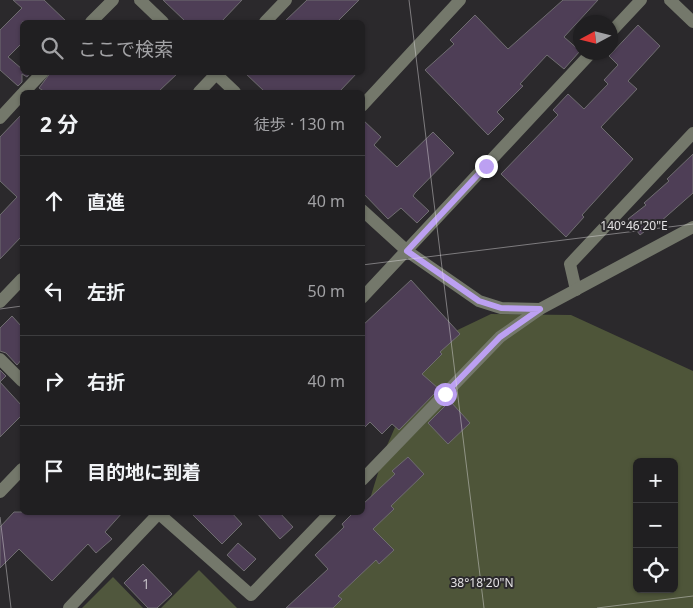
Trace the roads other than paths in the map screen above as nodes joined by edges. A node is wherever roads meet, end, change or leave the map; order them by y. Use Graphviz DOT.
graph roads {
  1 [pos="113,0"];
  2 [pos="140,0"];
  3 [pos="286,0"];
  4 [pos="460,0"];
  5 [pos="641,0"];
  6 [pos="670,0"];
  7 [pos="93,20"];
  8 [pos="161,20"];
  9 [pos="267,20"];
  10 [pos="693,22"];
  11 [pos="618,24"];
  12 [pos="585,60"];
  13 [pos="41,75"];
  14 [pos="214,75"];
  15 [pos="218,75"];
  16 [pos="27,90"];
  17 [pos="201,90"];
  18 [pos="233,90"];
  19 [pos="20,97"];
  20 [pos="365,103"];
  21 [pos="0,118"];
  22 [pos="693,133"];
  23 [pos="365,213"];
  24 [pos="693,227"];
  25 [pos="407,251"];
  26 [pos="20,281"];
  27 [pos="576,290"];
  28 [pos="365,295"];
  29 [pos="0,302"];
  30 [pos="540,309"];
  31 [pos="0,359"];
  32 [pos="20,379"];
  33 [pos="20,472"];
  34 [pos="365,477"];
  35 [pos="0,492"];
  36 [pos="156,515"];
  37 [pos="160,515"];
  38 [pos="328,515"];
  39 [pos="69,608"];
  1 -- 7 [label="street"];
  2 -- 8 [label="street"];
  3 -- 9 [label="street"];
  4 -- 20 [label="street"];
  5 -- 11 [label="street"];
  6 -- 10 [label="street"];
  12 -- 25 [label="street"];
  13 -- 16 [label="street"];
  14 -- 17 [label="street"];
  15 -- 18 [label="street"];
  19 -- 21 [label="street"];
  22 -- 27 [label="street"];
  23 -- 25 [label="street"];
  24 -- 27 [label="street"];
  25 -- 28 [label="street"];
  25 -- 30 [label="street"];
  26 -- 29 [label="street"];
  27 -- 30 [label="street"];
  30 -- 34 [label="street"];
  31 -- 32 [label="street"];
  33 -- 35 [label="street"];
  36 -- 39 [label="street"];
  37 -- 38 [label="street"];
}
